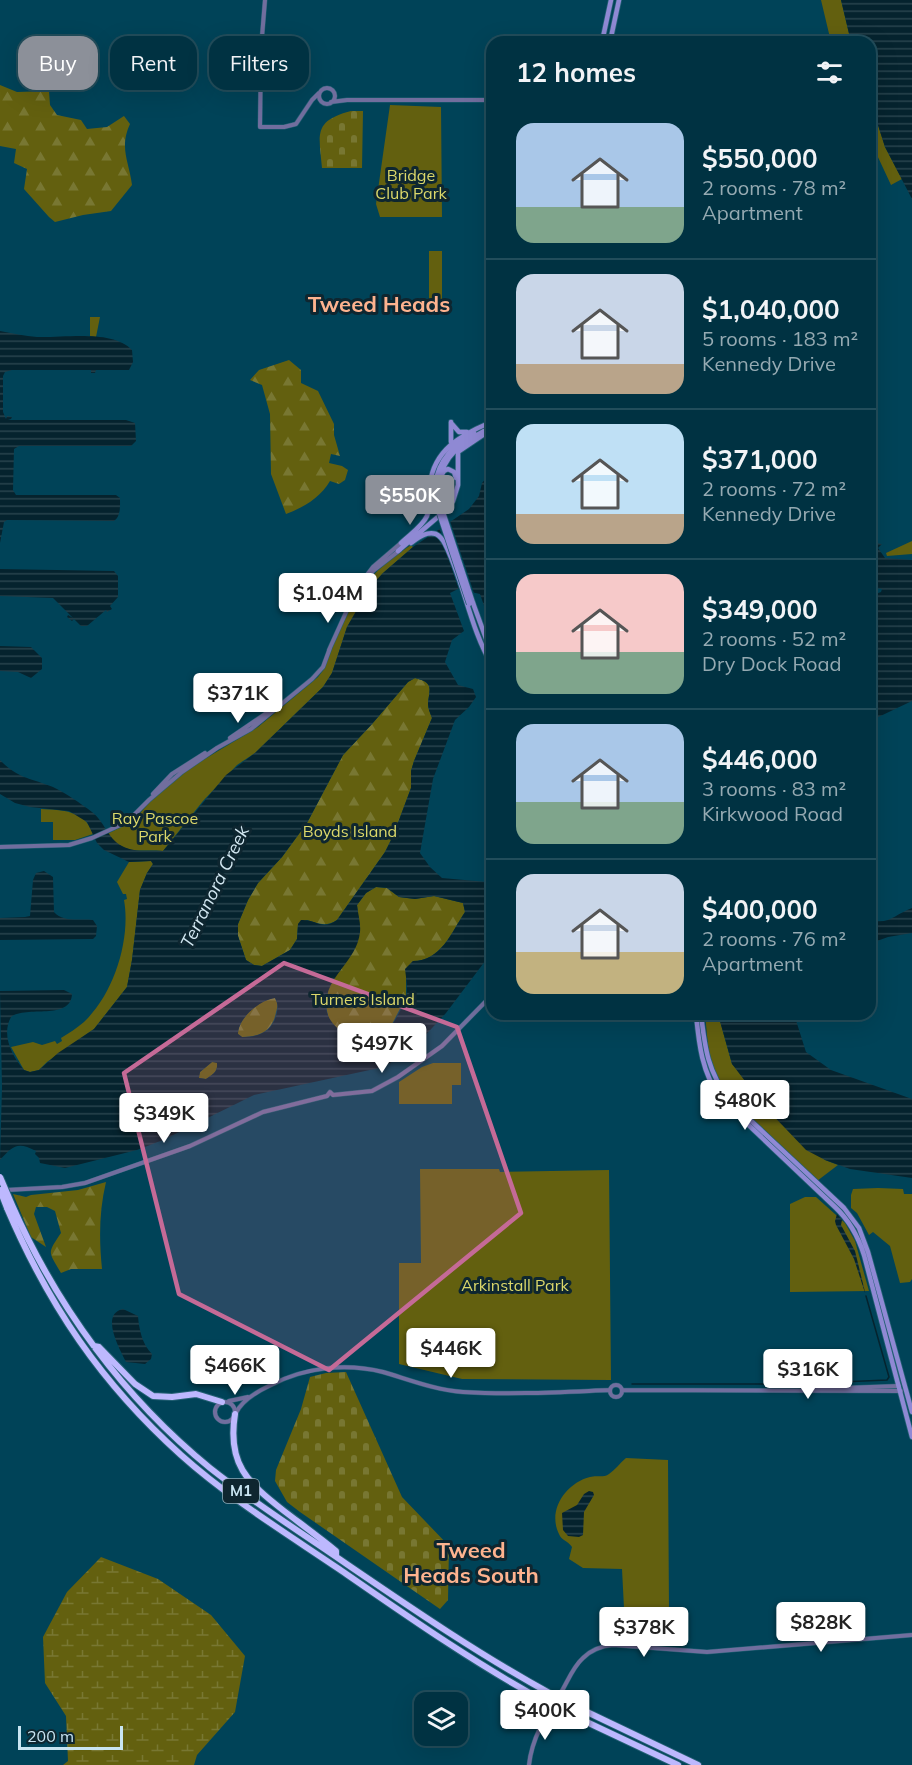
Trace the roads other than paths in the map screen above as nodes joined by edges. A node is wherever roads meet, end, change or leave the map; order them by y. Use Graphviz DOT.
graph roads {
  1 [pos="265,0"];
  2 [pos="611,0"];
  3 [pos="619,0"];
  4 [pos="603,36"];
  5 [pos="611,36"];
  6 [pos="319,93"];
  7 [pos="335,94"];
  8 [pos="347,100"];
  9 [pos="486,100"];
  10 [pos="322,102"];
  11 [pos="332,102"];
  12 [pos="309,105"];
  13 [pos="486,426"];
  14 [pos="486,428"];
  15 [pos="486,428"];
  16 [pos="486,429"];
  17 [pos="471,431"];
  18 [pos="448,446"];
  19 [pos="440,479"];
  20 [pos="437,500"];
  21 [pos="401,543"];
  22 [pos="411,543"];
  23 [pos="398,551"];
  24 [pos="471,604"];
  25 [pos="347,609"];
  26 [pos="486,640"];
  27 [pos="330,648"];
  28 [pos="486,654"];
  29 [pos="187,769"];
  30 [pos="164,781"];
  31 [pos="149,800"];
  32 [pos="0,847"];
  33 [pos="486,1001"];
  34 [pos="697,1020"];
  35 [pos="702,1020"];
  36 [pos="0,1178"];
  37 [pos="0,1191"];
  38 [pos="9,1207"];
  39 [pos="94,1346"];
  40 [pos="902,1388"];
  41 [pos="610,1390"];
  42 [pos="622,1390"];
  43 [pos="254,1395"];
  44 [pos="223,1402"];
  45 [pos="912,1412"];
  46 [pos="236,1413"];
  47 [pos="912,1437"];
  48 [pos="336,1556"];
  49 [pos="912,1633"];
  50 [pos="530,1765"];
  51 [pos="678,1765"];
  52 [pos="698,1765"];
  1 -- 12 [label="street"];
  2 -- 4 [label="main road"];
  3 -- 5 [label="main road"];
  6 -- 7 [label="street"];
  6 -- 10 [label="street"];
  6 -- 12 [label="street"];
  7 -- 8 [label="street"];
  7 -- 11 [label="street"];
  8 -- 9 [label="street"];
  8 -- 11 [label="street"];
  10 -- 11 [label="street"];
  10 -- 12 [label="street"];
  13 -- 17 [label="main road"];
  14 -- 19 [label="main road"];
  15 -- 20 [label="main road"];
  16 -- 23 [label="main road"];
  17 -- 18 [label="main road"];
  17 -- 18 [label="main road"];
  18 -- 21 [label="main road"];
  19 -- 20 [label="main road"];
  19 -- 21 [label="main road"];
  20 -- 24 [label="main road, bridge"];
  21 -- 25 [label="street"];
  22 -- 23 [label="street"];
  22 -- 24 [label="main road, bridge"];
  23 -- 25 [label="street"];
  24 -- 26 [label="main road"];
  24 -- 28 [label="main road"];
  25 -- 27 [label="street"];
  27 -- 29 [label="street"];
  27 -- 30 [label="street"];
  29 -- 30 [label="street"];
  29 -- 31 [label="street"];
  30 -- 31 [label="street"];
  31 -- 32 [label="street"];
  33 -- 37 [label="street"];
  34 -- 40 [label="main road"];
  35 -- 40 [label="main road"];
  36 -- 38 [label="highway, M1, bridge"];
  37 -- 38 [label="highway, M1, bridge"];
  38 -- 39 [label="highway, M1"];
  38 -- 51 [label="highway, M1, bridge"];
  39 -- 44 [label="highway"];
  39 -- 48 [label="highway, M1"];
  40 -- 42 [label="street"];
  40 -- 45 [label="main road"];
  40 -- 47 [label="main road"];
  41 -- 42 [label="street"];
  41 -- 42 [label="street"];
  41 -- 43 [label="street"];
  43 -- 44 [label="street"];
  43 -- 46 [label="street"];
  44 -- 46 [label="street"];
  44 -- 46 [label="street"];
  46 -- 48 [label="highway"];
  48 -- 52 [label="highway, M1, bridge"];
  49 -- 50 [label="street"];
}
